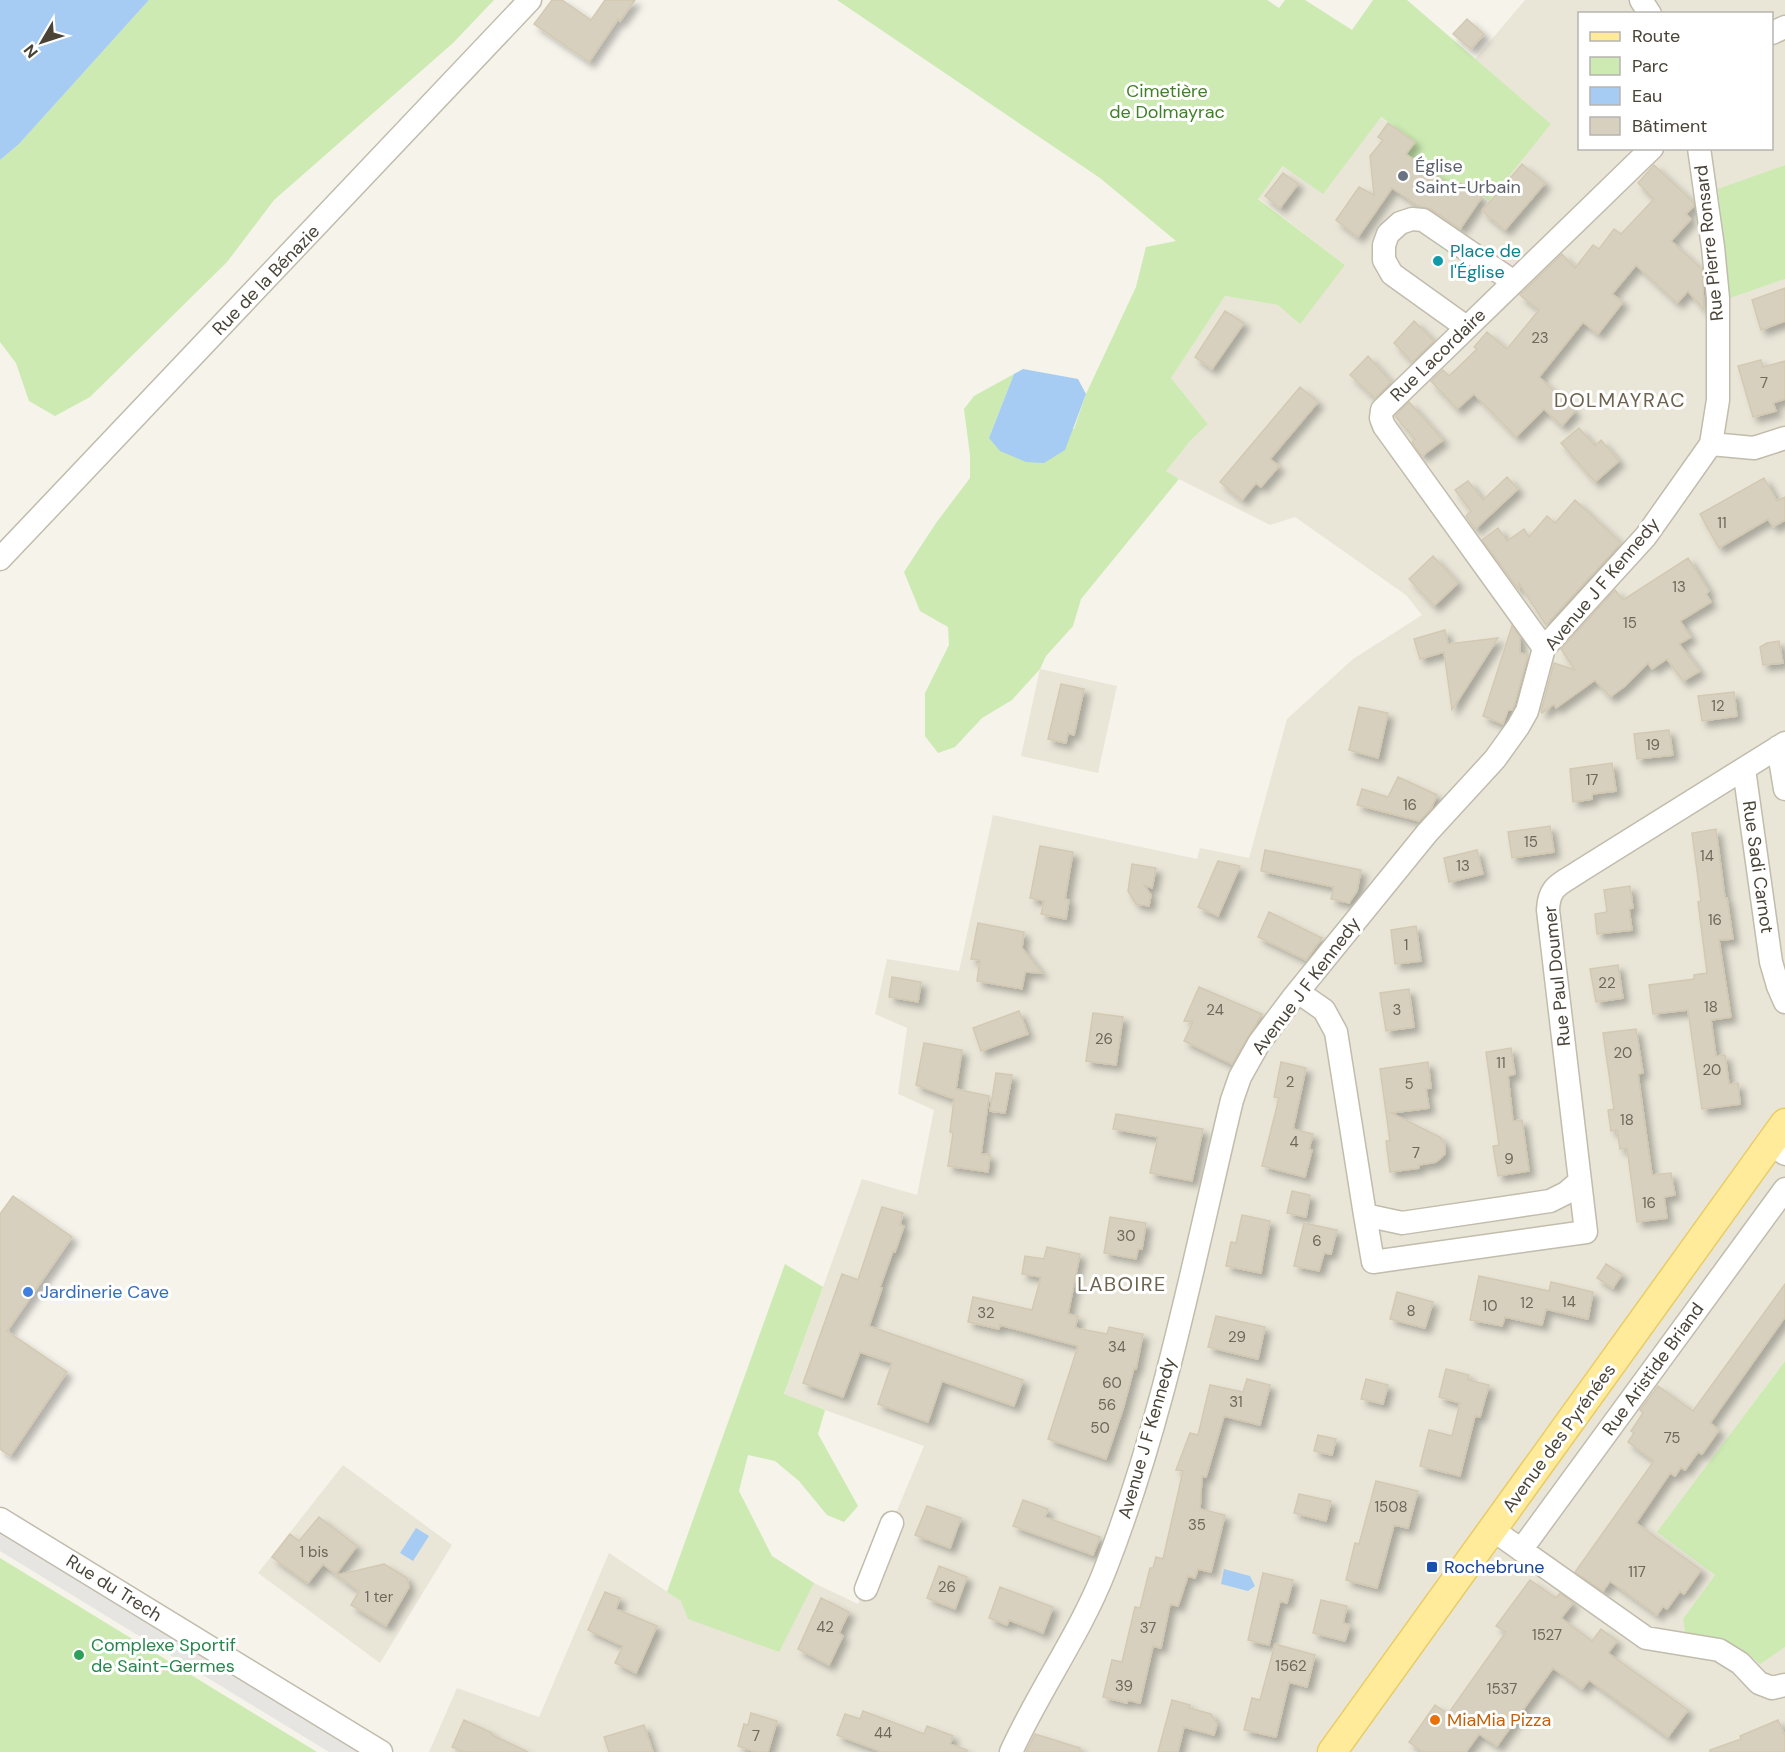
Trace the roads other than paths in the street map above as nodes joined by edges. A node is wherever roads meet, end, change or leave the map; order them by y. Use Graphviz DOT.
graph roads {
  1 [pos="530,0"];
  2 [pos="1650,150"];
  3 [pos="1699,150"];
  4 [pos="1514,282"];
  5 [pos="1466,327"];
  6 [pos="1785,438"];
  7 [pos="1711,444"];
  8 [pos="0,559"];
  9 [pos="1544,648"];
  10 [pos="1782,745"];
  11 [pos="1744,768"];
  12 [pos="1785,789"];
  13 [pos="1298,992"];
  14 [pos="1785,1002"];
  15 [pos="1780,1140"];
  16 [pos="1580,1181"];
  17 [pos="1785,1189"];
  18 [pos="1365,1215"];
  19 [pos="0,1519"];
  20 [pos="892,1523"];
  21 [pos="1493,1530"];
  22 [pos="1521,1550"];
  23 [pos="866,1589"];
  24 [pos="1785,1685"];
  25 [pos="381,1752"];
  26 [pos="1011,1752"];
  27 [pos="1332,1752"];
  1 -- 8 [label="street, Rue de la Bénazie"];
  2 -- 4 [label="street, Rue Lacordaire"];
  3 -- 7 [label="street, Rue Pierre Ronsard"];
  4 -- 5 [label="street, Rue Lacordaire"];
  4 -- 5 [label="street"];
  5 -- 9 [label="street, Rue Lacordaire"];
  6 -- 7 [label="street"];
  7 -- 9 [label="street, Avenue J F Kennedy"];
  9 -- 13 [label="street, Avenue J F Kennedy"];
  10 -- 11 [label="street"];
  10 -- 12 [label="street"];
  11 -- 14 [label="street, Rue Sadi Carnot"];
  11 -- 16 [label="street, Rue Paul Doumer"];
  13 -- 18 [label="street, Rue Paul Doumer"];
  13 -- 26 [label="street, Avenue J F Kennedy"];
  15 -- 21 [label="main road, Avenue des Pyrénées"];
  16 -- 18 [label="street"];
  16 -- 18 [label="street, Rue Paul Doumer"];
  17 -- 22 [label="street, Rue Aristide Briand"];
  19 -- 25 [label="street, Rue du Trech"];
  20 -- 23 [label="street"];
  21 -- 22 [label="street"];
  21 -- 27 [label="main road, Avenue des Pyrénées"];
  22 -- 24 [label="street"];
}
